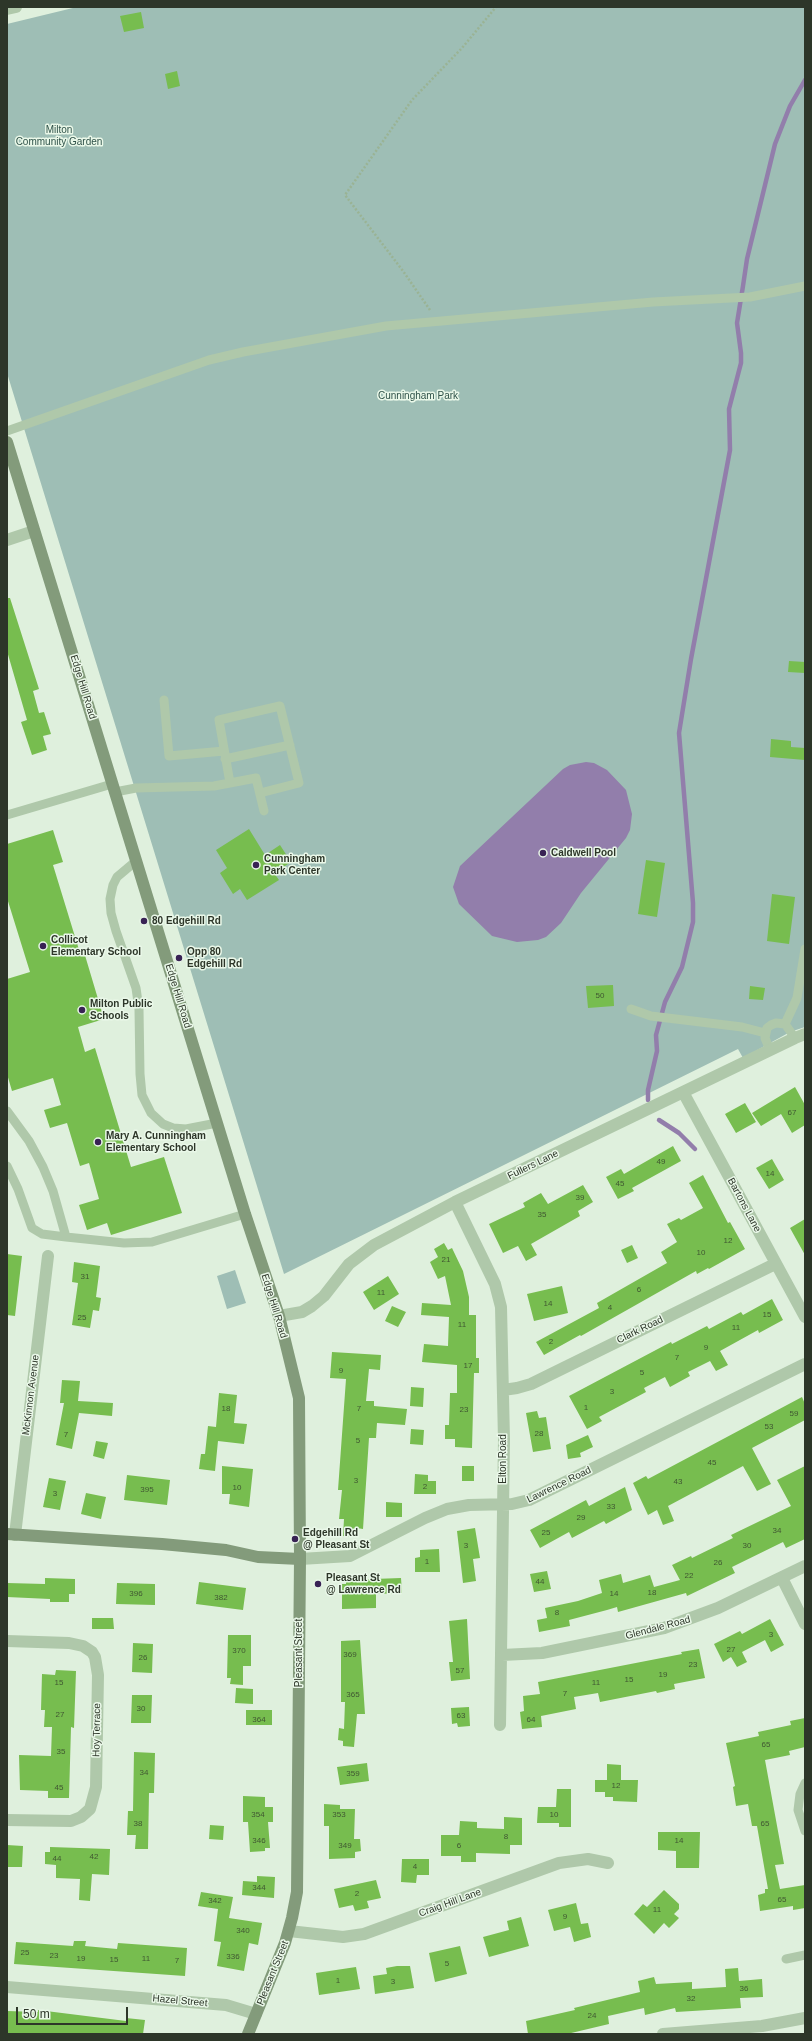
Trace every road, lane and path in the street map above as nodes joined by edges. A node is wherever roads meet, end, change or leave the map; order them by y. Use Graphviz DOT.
graph roads {
  1 [pos="16,7"];
  2 [pos="496,7"];
  3 [pos="7,9"];
  4 [pos="805,286"];
  5 [pos="437,322"];
  6 [pos="7,431"];
  7 [pos="7,442"];
  8 [pos="34,531"];
  9 [pos="7,540"];
  10 [pos="164,700"];
  11 [pos="290,745"];
  12 [pos="225,755"];
  13 [pos="230,783"];
  14 [pos="114,788"];
  15 [pos="260,793"];
  16 [pos="264,811"];
  17 [pos="7,815"];
  18 [pos="136,861"];
  19 [pos="805,949"];
  20 [pos="631,1009"];
  21 [pos="785,1024"];
  22 [pos="765,1033"];
  23 [pos="800,1036"];
  24 [pos="770,1050"];
  25 [pos="683,1092"];
  26 [pos="7,1111"];
  27 [pos="217,1123"];
  28 [pos="7,1166"];
  29 [pos="455,1202"];
  30 [pos="245,1214"];
  31 [pos="66,1237"];
  32 [pos="48,1256"];
  33 [pos="775,1264"];
  34 [pos="279,1316"];
  35 [pos="805,1317"];
  36 [pos="805,1364"];
  37 [pos="503,1390"];
  38 [pos="503,1504"];
  39 [pos="11,1534"];
  40 [pos="300,1558"];
  41 [pos="805,1566"];
  42 [pos="782,1578"];
  43 [pos="805,1624"];
  44 [pos="7,1641"];
  45 [pos="502,1655"];
  46 [pos="500,1725"];
  47 [pos="805,1783"];
  48 [pos="7,1820"];
  49 [pos="805,1831"];
  50 [pos="608,1863"];
  51 [pos="289,1931"];
  52 [pos="805,1955"];
  53 [pos="786,1958"];
  54 [pos="7,1987"];
  55 [pos="256,2014"];
  56 [pos="805,2018"];
  57 [pos="248,2034"];
  58 [pos="663,2034"];
  1 -- 3 [label="street"];
  2 -- 5 [label="path"];
  4 -- 5 [label="lane"];
  5 -- 6 [label="lane"];
  7 -- 8 [label="street, Edge Hill Road"];
  8 -- 9 [label="street"];
  8 -- 14 [label="street, Edge Hill Road"];
  10 -- 12 [label="lane"];
  11 -- 12 [label="lane"];
  11 -- 12 [label="lane"];
  11 -- 15 [label="lane"];
  12 -- 13 [label="lane"];
  13 -- 14 [label="lane"];
  13 -- 15 [label="lane"];
  14 -- 17 [label="lane"];
  14 -- 18 [label="street, Edge Hill Road"];
  15 -- 16 [label="lane"];
  18 -- 27 [label="street, Edge Hill Road"];
  18 -- 27 [label="lane"];
  19 -- 21 [label="lane"];
  20 -- 22 [label="lane"];
  21 -- 22 [label="lane"];
  21 -- 23 [label="lane"];
  22 -- 24 [label="lane"];
  23 -- 24 [label="street, Fullers Lane"];
  24 -- 25 [label="street, Fullers Lane"];
  25 -- 29 [label="street, Fullers Lane"];
  25 -- 33 [label="street, Bartons Lane"];
  26 -- 31 [label="lane"];
  27 -- 30 [label="street, Edge Hill Road"];
  28 -- 31 [label="lane"];
  29 -- 34 [label="street, Fullers Lane"];
  29 -- 37 [label="street, Elton Road"];
  30 -- 31 [label="lane"];
  30 -- 34 [label="street, Edge Hill Road"];
  32 -- 39 [label="street, McKinnon Avenue"];
  33 -- 35 [label="street, Bartons Lane"];
  33 -- 37 [label="street, Clark Road"];
  34 -- 40 [label="street, Edge Hill Road"];
  36 -- 38 [label="street, Lawrence Road"];
  37 -- 38 [label="street, Elton Road"];
  38 -- 40 [label="street, Lawrence Road"];
  38 -- 45 [label="street, Elton Road"];
  39 -- 40 [label="street"];
  40 -- 51 [label="street, Pleasant Street"];
  41 -- 42 [label="street, Glendale Road"];
  42 -- 43 [label="street"];
  42 -- 45 [label="street, Glendale Road"];
  44 -- 48 [label="street, Hoy Terrace"];
  45 -- 46 [label="street, Elton Road"];
  47 -- 49 [label="lane"];
  50 -- 51 [label="street, Craig Hill Lane"];
  51 -- 55 [label="street, Pleasant Street"];
  52 -- 53 [label="lane"];
  54 -- 55 [label="street, Hazel Street"];
  55 -- 57 [label="street, Pleasant Street"];
  56 -- 58 [label="street"];
}
